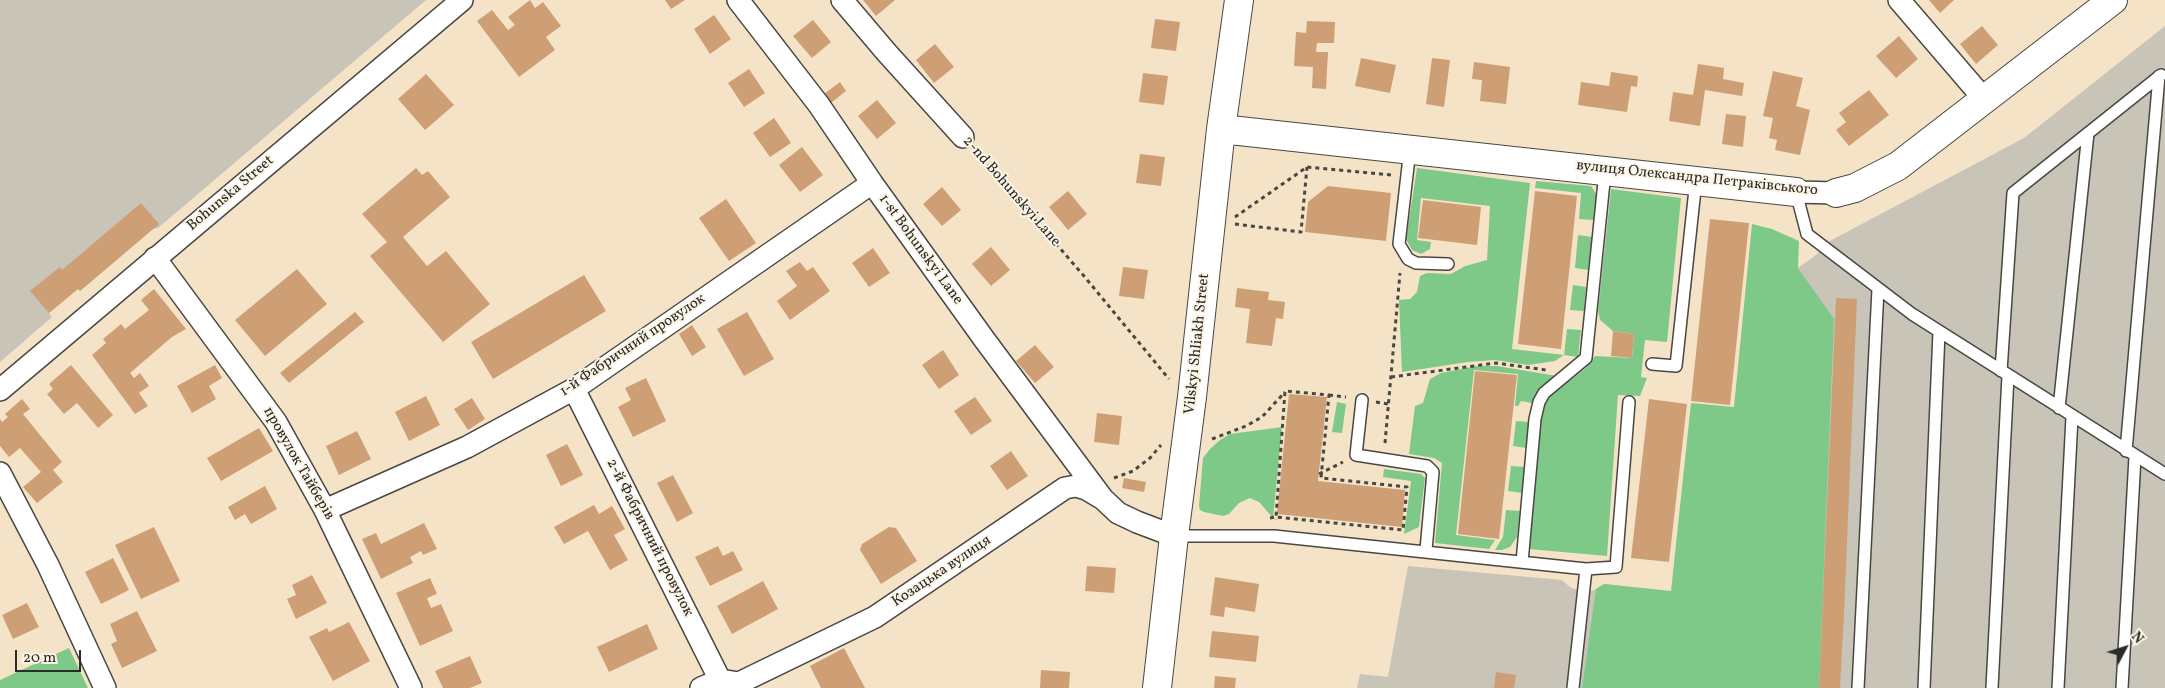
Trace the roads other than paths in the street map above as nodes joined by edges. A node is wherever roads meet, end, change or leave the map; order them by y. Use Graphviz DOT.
graph roads {
  1 [pos="462,0"];
  2 [pos="738,0"];
  3 [pos="842,0"];
  4 [pos="1238,0"];
  5 [pos="1899,0"];
  6 [pos="2113,0"];
  7 [pos="2162,74"];
  8 [pos="1984,99"];
  9 [pos="1221,129"];
  10 [pos="2088,133"];
  11 [pos="963,137"];
  12 [pos="1410,149"];
  13 [pos="1605,170"];
  14 [pos="1696,180"];
  15 [pos="872,183"];
  16 [pos="1796,192"];
  17 [pos="1836,192"];
  18 [pos="155,258"];
  19 [pos="1448,264"];
  20 [pos="1878,288"];
  21 [pos="1940,332"];
  22 [pos="1652,364"];
  23 [pos="2004,373"];
  24 [pos="574,389"];
  25 [pos="0,390"];
  26 [pos="1362,400"];
  27 [pos="1629,402"];
  28 [pos="2059,408"];
  29 [pos="2072,417"];
  30 [pos="2131,454"];
  31 [pos="0,473"];
  32 [pos="2165,474"];
  33 [pos="1103,499"];
  34 [pos="325,510"];
  35 [pos="1174,536"];
  36 [pos="1426,550"];
  37 [pos="1522,562"];
  38 [pos="1586,569"];
  39 [pos="715,685"];
  40 [pos="105,688"];
  41 [pos="411,688"];
  42 [pos="1157,688"];
  43 [pos="1573,688"];
  44 [pos="1858,688"];
  45 [pos="1924,688"];
  46 [pos="1992,688"];
  47 [pos="2058,688"];
  48 [pos="2122,688"];
  1 -- 18 [label="street, Bohunska Street"];
  2 -- 15 [label="street, 1-st Bohunskyi Lane"];
  3 -- 11 [label="street, 2-nd Bohunskyi Lane"];
  4 -- 9 [label="street, Vilskyi Shliakh Street"];
  5 -- 8 [label="street"];
  6 -- 8 [label="street, вулиця Олександра Петраківського"];
  7 -- 10 [label="lane"];
  7 -- 30 [label="lane"];
  8 -- 17 [label="street, вулиця Олександра Петраківського"];
  9 -- 12 [label="street, вулиця Олександра Петраківського"];
  9 -- 35 [label="street, Vilskyi Shliakh Street"];
  10 -- 23 [label="lane"];
  10 -- 28 [label="lane"];
  12 -- 13 [label="street, вулиця Олександра Петраківського"];
  12 -- 19 [label="lane"];
  13 -- 14 [label="street, вулиця Олександра Петраківського"];
  13 -- 37 [label="lane"];
  14 -- 16 [label="street, вулиця Олександра Петраківського"];
  14 -- 22 [label="lane"];
  15 -- 24 [label="street, 1-й Фабричний провулок"];
  15 -- 33 [label="street, 1-st Bohunskyi Lane"];
  16 -- 17 [label="street, вулиця Олександра Петраківського"];
  16 -- 20 [label="lane"];
  18 -- 25 [label="street, Bohunska Street"];
  18 -- 34 [label="street, провулок Тайберів"];
  20 -- 21 [label="lane"];
  20 -- 44 [label="lane"];
  21 -- 23 [label="lane"];
  21 -- 45 [label="lane"];
  23 -- 28 [label="lane"];
  23 -- 46 [label="lane"];
  24 -- 34 [label="street, 1-й Фабричний провулок"];
  24 -- 39 [label="street, 2-й Фабричний провулок"];
  26 -- 36 [label="lane"];
  27 -- 38 [label="lane"];
  28 -- 29 [label="lane"];
  29 -- 30 [label="lane"];
  29 -- 47 [label="lane"];
  30 -- 32 [label="lane"];
  30 -- 48 [label="lane"];
  31 -- 40 [label="street"];
  33 -- 35 [label="street, Козацька вулиця"];
  33 -- 39 [label="street, Козацька вулиця"];
  34 -- 41 [label="street, провулок Тайберів"];
  35 -- 36 [label="lane"];
  35 -- 42 [label="street, Vilskyi Shliakh Street"];
  36 -- 37 [label="lane"];
  37 -- 38 [label="lane"];
  38 -- 43 [label="lane"];
}
